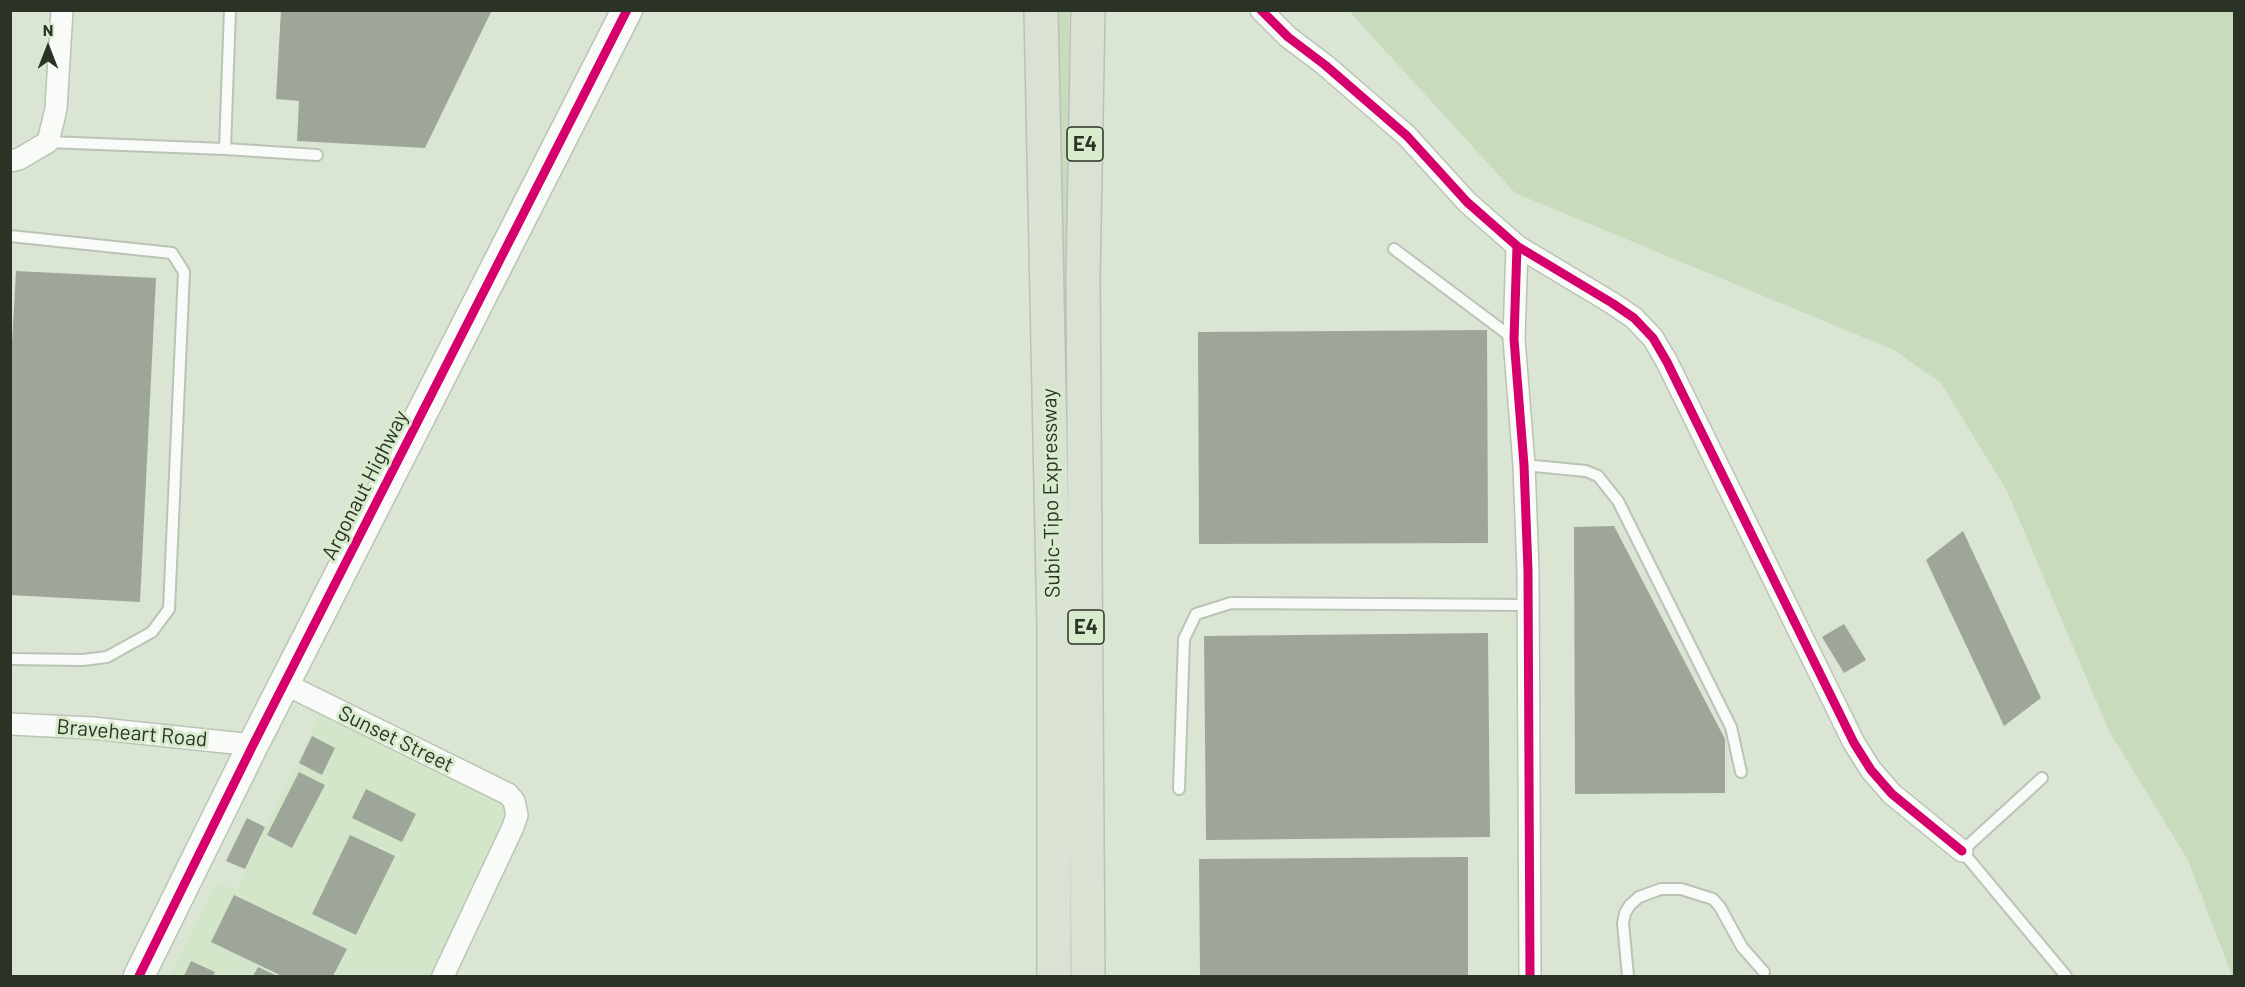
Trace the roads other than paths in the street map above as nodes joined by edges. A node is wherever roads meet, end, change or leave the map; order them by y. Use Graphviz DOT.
graph roads {
  1 [pos="62,10"];
  2 [pos="230,10"];
  3 [pos="627,10"];
  4 [pos="1041,10"];
  5 [pos="1088,10"];
  6 [pos="1261,10"];
  7 [pos="48,142"];
  8 [pos="225,149"];
  9 [pos="317,155"];
  10 [pos="10,161"];
  11 [pos="10,236"];
  12 [pos="1517,246"];
  13 [pos="1394,249"];
  14 [pos="1514,339"];
  15 [pos="1524,465"];
  16 [pos="1529,605"];
  17 [pos="10,659"];
  18 [pos="285,684"];
  19 [pos="10,724"];
  20 [pos="253,745"];
  21 [pos="1740,772"];
  22 [pos="2042,778"];
  23 [pos="1179,789"];
  24 [pos="1962,851"];
  25 [pos="1764,972"];
  26 [pos="139,976"];
  27 [pos="443,976"];
  28 [pos="1054,976"];
  29 [pos="1088,976"];
  30 [pos="1530,976"];
  31 [pos="1628,976"];
  32 [pos="2066,976"];
  1 -- 7 [label="street"];
  2 -- 8 [label="lane"];
  3 -- 18 [label="street, Argonaut Highway"];
  4 -- 28 [label="highway, Subic-Tipo Expressway / E4"];
  5 -- 29 [label="highway, Subic-Tipo Expressway / E4"];
  6 -- 12 [label="street"];
  7 -- 8 [label="lane"];
  7 -- 10 [label="street"];
  8 -- 9 [label="lane"];
  11 -- 17 [label="lane"];
  12 -- 14 [label="street"];
  12 -- 24 [label="street"];
  13 -- 14 [label="lane"];
  14 -- 15 [label="street"];
  15 -- 16 [label="street"];
  15 -- 21 [label="lane"];
  16 -- 23 [label="lane"];
  16 -- 30 [label="street"];
  18 -- 20 [label="street, Argonaut Highway"];
  18 -- 27 [label="street, Sunset Street"];
  19 -- 20 [label="street, Braveheart Road"];
  20 -- 26 [label="street, Argonaut Highway"];
  22 -- 24 [label="lane"];
  24 -- 32 [label="lane"];
  25 -- 31 [label="lane"];
}
